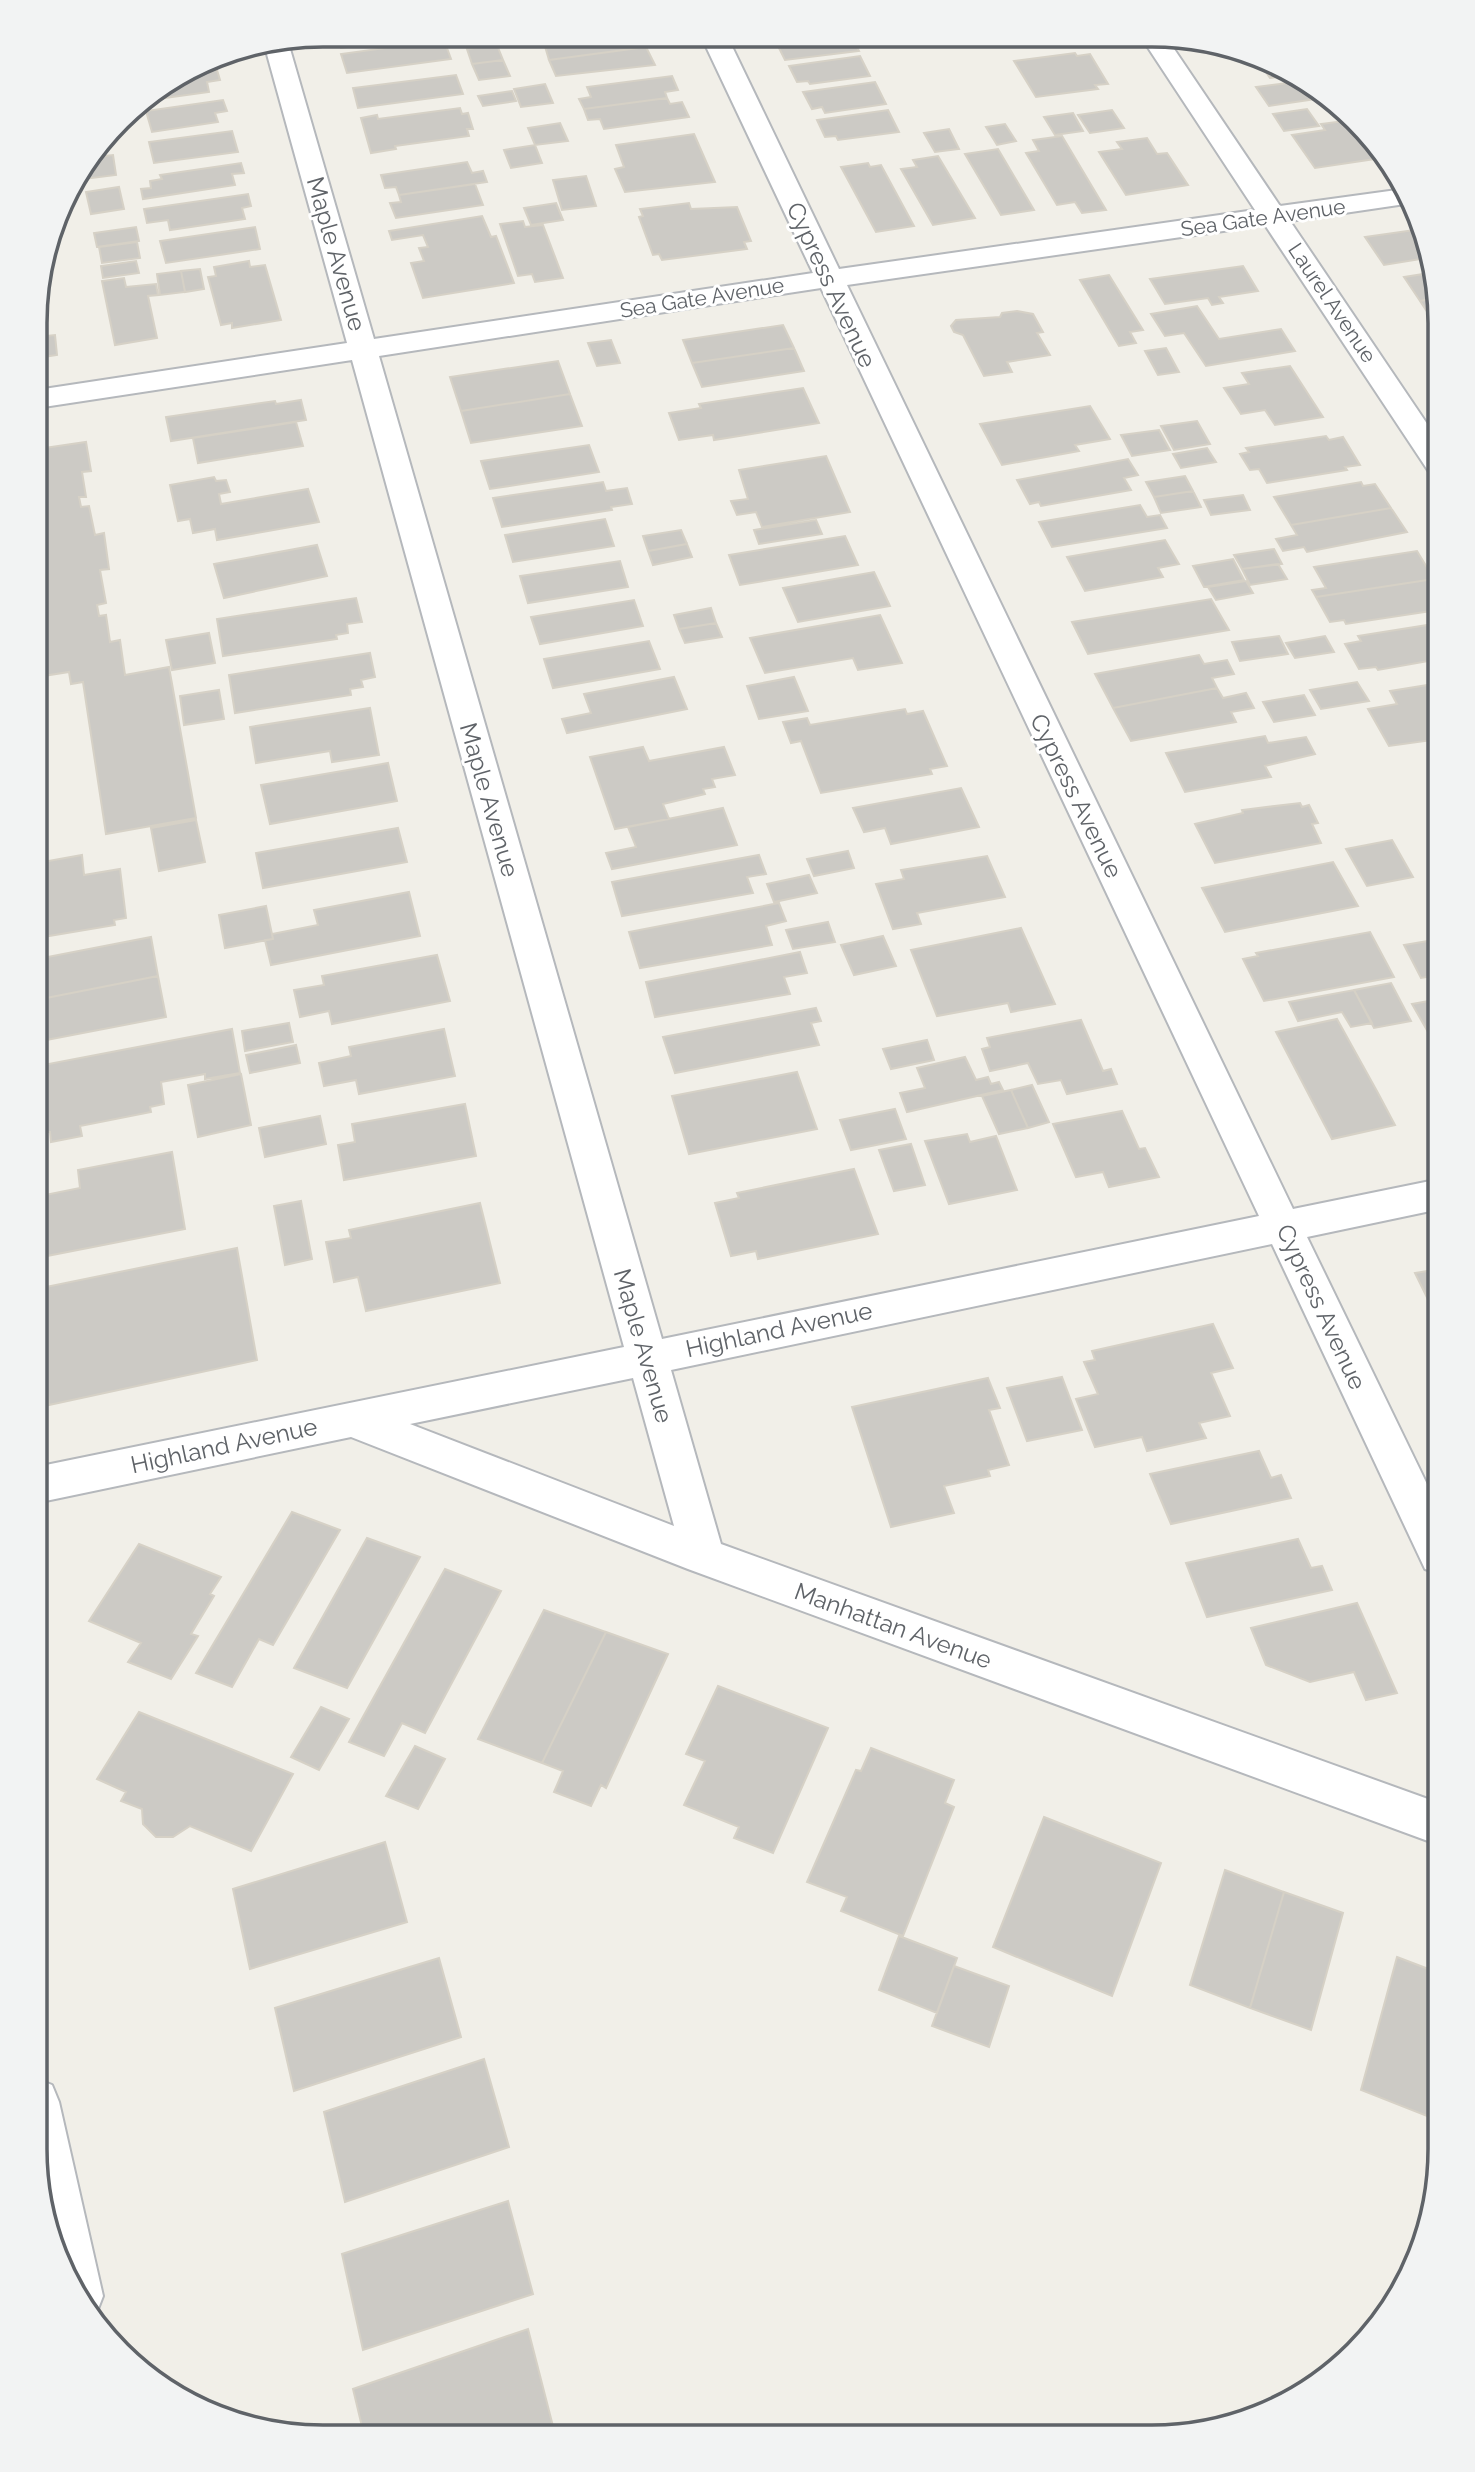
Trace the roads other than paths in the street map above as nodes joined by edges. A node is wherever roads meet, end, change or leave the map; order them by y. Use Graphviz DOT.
graph roads {
  1 [pos="719,47"];
  2 [pos="1160,47"];
  3 [pos="279,51"];
  4 [pos="1397,198"];
  5 [pos="1273,216"];
  6 [pos="828,279"];
  7 [pos="363,351"];
  8 [pos="47,398"];
  9 [pos="1428,447"];
  10 [pos="1428,1197"];
  11 [pos="1283,1227"];
  12 [pos="646,1357"];
  13 [pos="350,1419"];
  14 [pos="47,1483"];
  15 [pos="1428,1531"];
  16 [pos="703,1556"];
  17 [pos="1428,1820"];
  18 [pos="48,2159"];
  19 [pos="69,2257"];
  1 -- 6 [label="street, Cypress Avenue"];
  2 -- 5 [label="street, Laurel Avenue"];
  3 -- 7 [label="street, Maple Avenue"];
  4 -- 5 [label="street, Sea Gate Avenue"];
  5 -- 6 [label="street, Sea Gate Avenue"];
  5 -- 9 [label="street, Laurel Avenue"];
  6 -- 7 [label="street, Sea Gate Avenue"];
  6 -- 11 [label="street, Cypress Avenue"];
  7 -- 8 [label="street, Sea Gate Avenue"];
  7 -- 12 [label="street, Maple Avenue"];
  10 -- 11 [label="street, Highland Avenue"];
  11 -- 12 [label="street, Highland Avenue"];
  11 -- 15 [label="street, Cypress Avenue"];
  12 -- 13 [label="street, Highland Avenue"];
  12 -- 16 [label="street, Maple Avenue"];
  13 -- 14 [label="street, Highland Avenue"];
  13 -- 16 [label="street, Manhattan Avenue"];
  16 -- 17 [label="street, Manhattan Avenue"];
  18 -- 19 [label="street"];
}
